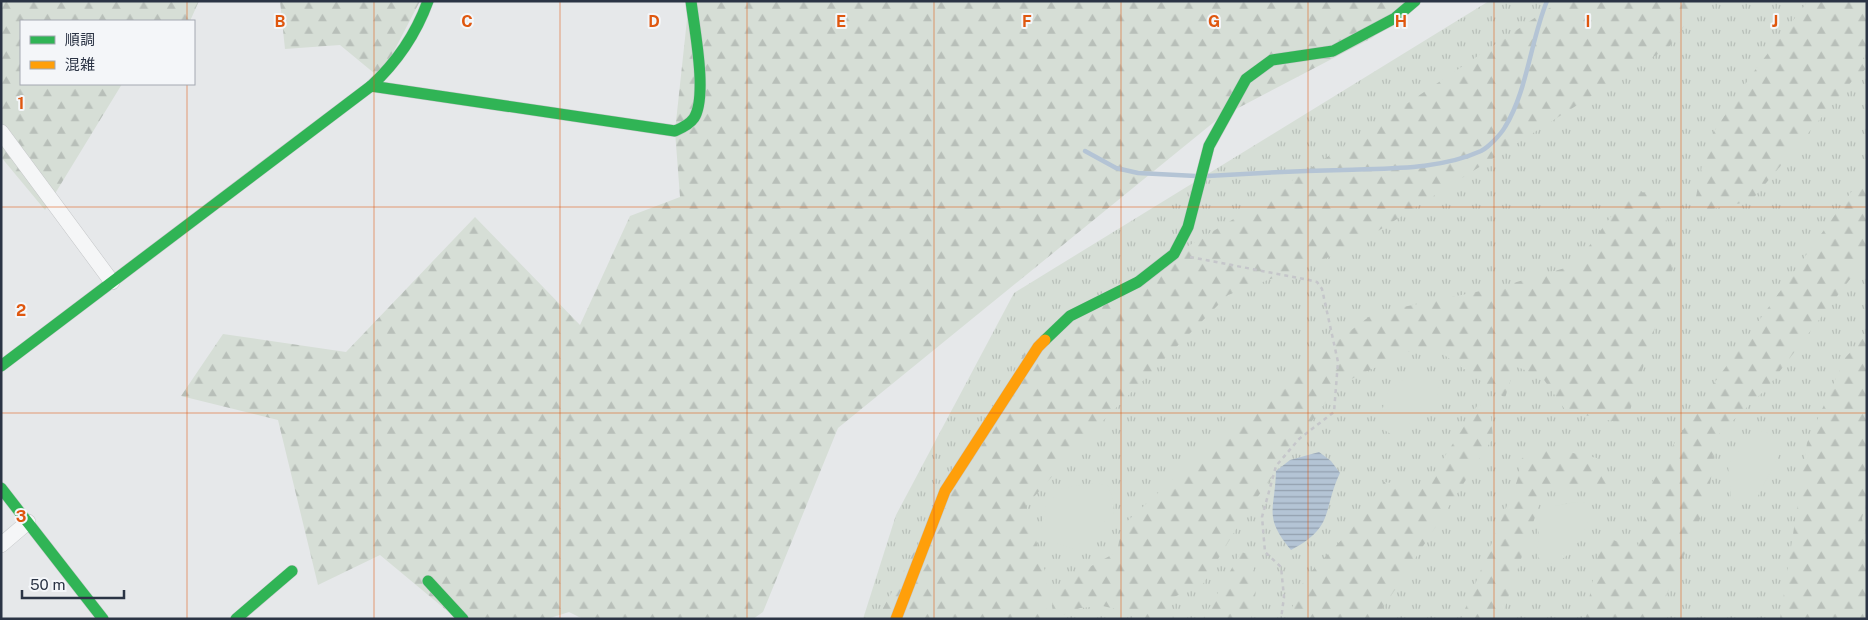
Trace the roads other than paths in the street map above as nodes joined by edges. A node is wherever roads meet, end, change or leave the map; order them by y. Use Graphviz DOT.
graph roads {
  1 [pos="428,1"];
  2 [pos="691,1"];
  3 [pos="1415,1"];
  4 [pos="371,86"];
  5 [pos="1,132"];
  6 [pos="112,282"];
  7 [pos="1,366"];
  8 [pos="1,488"];
  9 [pos="28,522"];
  10 [pos="1,545"];
  11 [pos="292,571"];
  12 [pos="428,581"];
  13 [pos="102,619"];
  14 [pos="236,619"];
  15 [pos="463,619"];
  16 [pos="896,619"];
  1 -- 4 [label="street"];
  2 -- 4 [label="street"];
  3 -- 16 [label="street"];
  4 -- 6 [label="street"];
  5 -- 6 [label="street"];
  6 -- 7 [label="street"];
  8 -- 9 [label="street"];
  9 -- 10 [label="street"];
  9 -- 13 [label="street"];
  11 -- 14 [label="street"];
  12 -- 15 [label="street"];
}
